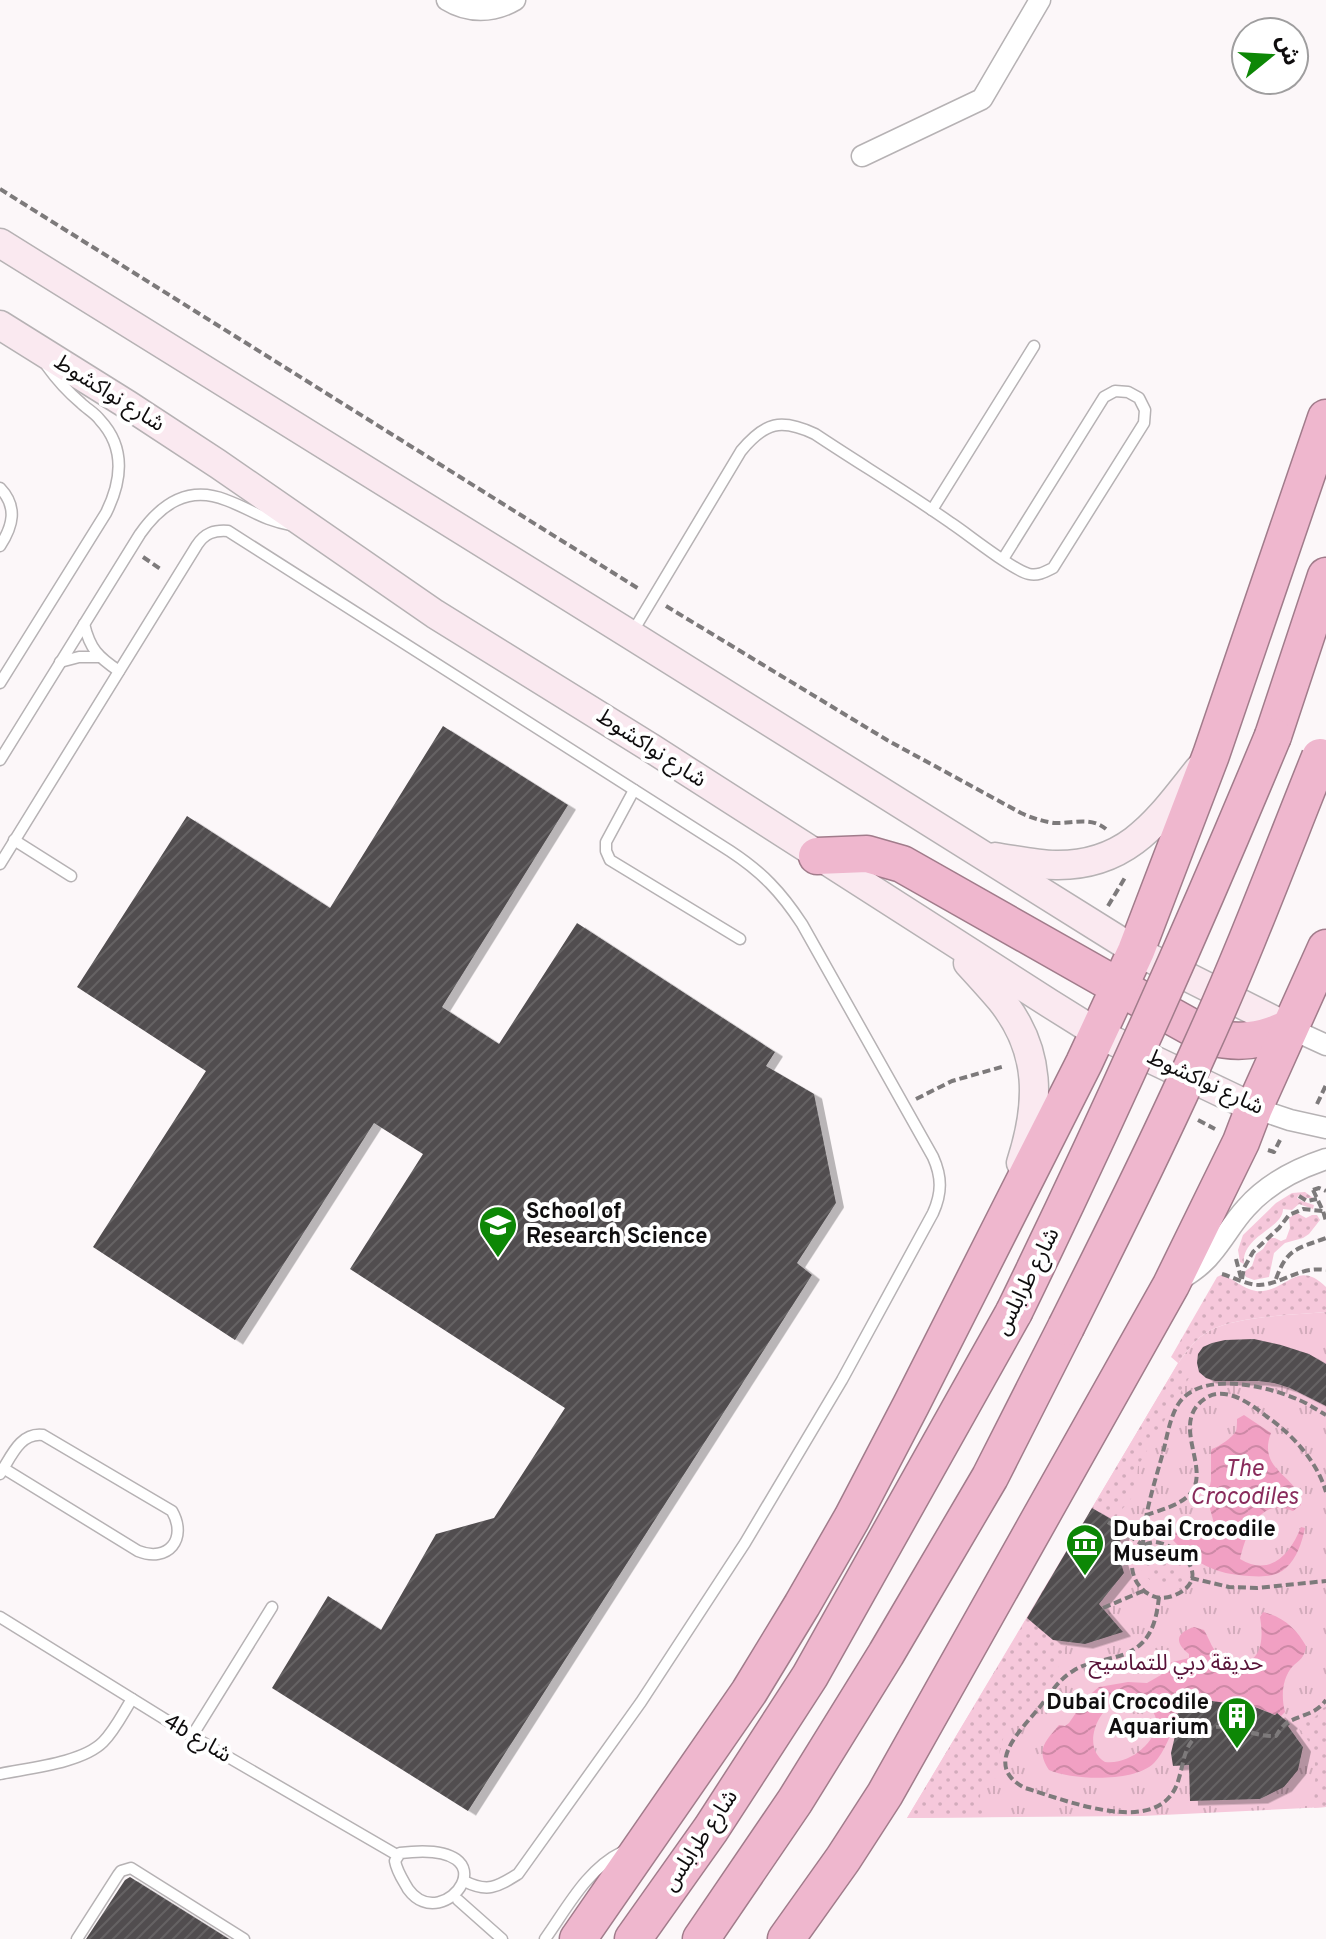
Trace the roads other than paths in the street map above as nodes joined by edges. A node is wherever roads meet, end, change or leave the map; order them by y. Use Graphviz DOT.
graph roads {
  1 [pos="447,0"];
  2 [pos="515,0"];
  3 [pos="1040,0"];
  4 [pos="862,156"];
  5 [pos="0,243"];
  6 [pos="0,325"];
  7 [pos="1034,346"];
  8 [pos="36,347"];
  9 [pos="1326,418"];
  10 [pos="0,488"];
  11 [pos="932,510"];
  12 [pos="307,525"];
  13 [pos="0,546"];
  14 [pos="1003,559"];
  15 [pos="1326,576"];
  16 [pos="84,624"];
  17 [pos="631,635"];
  18 [pos="99,657"];
  19 [pos="60,662"];
  20 [pos="119,671"];
  21 [pos="0,683"];
  22 [pos="1323,747"];
  23 [pos="1211,755"];
  24 [pos="0,760"];
  25 [pos="634,790"];
  26 [pos="14,840"];
  27 [pos="817,856"];
  28 [pos="982,856"];
  29 [pos="0,864"];
  30 [pos="71,876"];
  31 [pos="946,938"];
  32 [pos="740,939"];
  33 [pos="1326,948"];
  34 [pos="1136,951"];
  35 [pos="1119,987"];
  36 [pos="1289,1028"];
  37 [pos="1097,1033"];
  38 [pos="1326,1045"];
  39 [pos="1254,1108"];
  40 [pos="1326,1128"];
  41 [pos="1326,1159"];
  42 [pos="1003,1219"];
  43 [pos="1171,1285"];
  44 [pos="2,1471"];
  45 [pos="272,1607"];
  46 [pos="0,1617"];
  47 [pos="132,1699"];
  48 [pos="192,1736"];
  49 [pos="0,1774"];
  50 [pos="646,1842"];
  51 [pos="397,1855"];
  52 [pos="464,1881"];
  53 [pos="458,1900"];
  54 [pos="77,1939"];
  55 [pos="244,1939"];
  56 [pos="502,1939"];
  57 [pos="545,1939"];
  58 [pos="578,1939"];
  59 [pos="633,1939"];
  60 [pos="701,1939"];
  61 [pos="786,1939"];
  1 -- 2 [label="street"];
  3 -- 4 [label="street"];
  5 -- 17 [label="street"];
  6 -- 8 [label="street, شارع نواكشوط"];
  7 -- 11 [label="lane"];
  8 -- 12 [label="street, شارع نواكشوط"];
  8 -- 21 [label="lane"];
  9 -- 23 [label="highway"];
  10 -- 13 [label="lane"];
  11 -- 14 [label="lane"];
  11 -- 17 [label="lane"];
  12 -- 16 [label="lane"];
  12 -- 27 [label="street, شارع نواكشوط"];
  14 -- 14 [label="lane"];
  15 -- 59 [label="highway, شارع طرابلس, bridge"];
  16 -- 18 [label="lane"];
  16 -- 19 [label="lane"];
  17 -- 28 [label="street"];
  18 -- 19 [label="lane"];
  18 -- 20 [label="lane"];
  19 -- 24 [label="lane"];
  20 -- 25 [label="lane"];
  20 -- 26 [label="lane"];
  22 -- 60 [label="highway, bridge"];
  23 -- 28 [label="street"];
  23 -- 34 [label="highway"];
  25 -- 32 [label="lane"];
  25 -- 52 [label="lane"];
  26 -- 29 [label="lane"];
  26 -- 30 [label="lane"];
  27 -- 31 [label="street, شارع نواكشوط"];
  27 -- 35 [label="highway"];
  28 -- 34 [label="street"];
  31 -- 37 [label="street, شارع نواكشوط"];
  31 -- 42 [label="street"];
  33 -- 36 [label="highway"];
  34 -- 35 [label="highway"];
  34 -- 36 [label="street"];
  35 -- 36 [label="highway"];
  35 -- 37 [label="highway"];
  36 -- 38 [label="street"];
  36 -- 39 [label="highway"];
  37 -- 39 [label="street, شارع نواكشوط"];
  37 -- 42 [label="highway"];
  39 -- 40 [label="street, شارع نواكشوط"];
  39 -- 43 [label="highway"];
  41 -- 43 [label="street"];
  42 -- 50 [label="highway"];
  43 -- 61 [label="highway"];
  44 -- 44 [label="lane"];
  45 -- 48 [label="lane"];
  46 -- 47 [label="lane, 4b شارع"];
  47 -- 48 [label="lane, 4b شارع"];
  47 -- 49 [label="lane"];
  48 -- 51 [label="lane, 4b شارع"];
  50 -- 57 [label="lane"];
  50 -- 58 [label="highway"];
  51 -- 52 [label="lane"];
  51 -- 53 [label="lane"];
  52 -- 53 [label="lane"];
  53 -- 56 [label="lane"];
  54 -- 55 [label="lane"];
}
